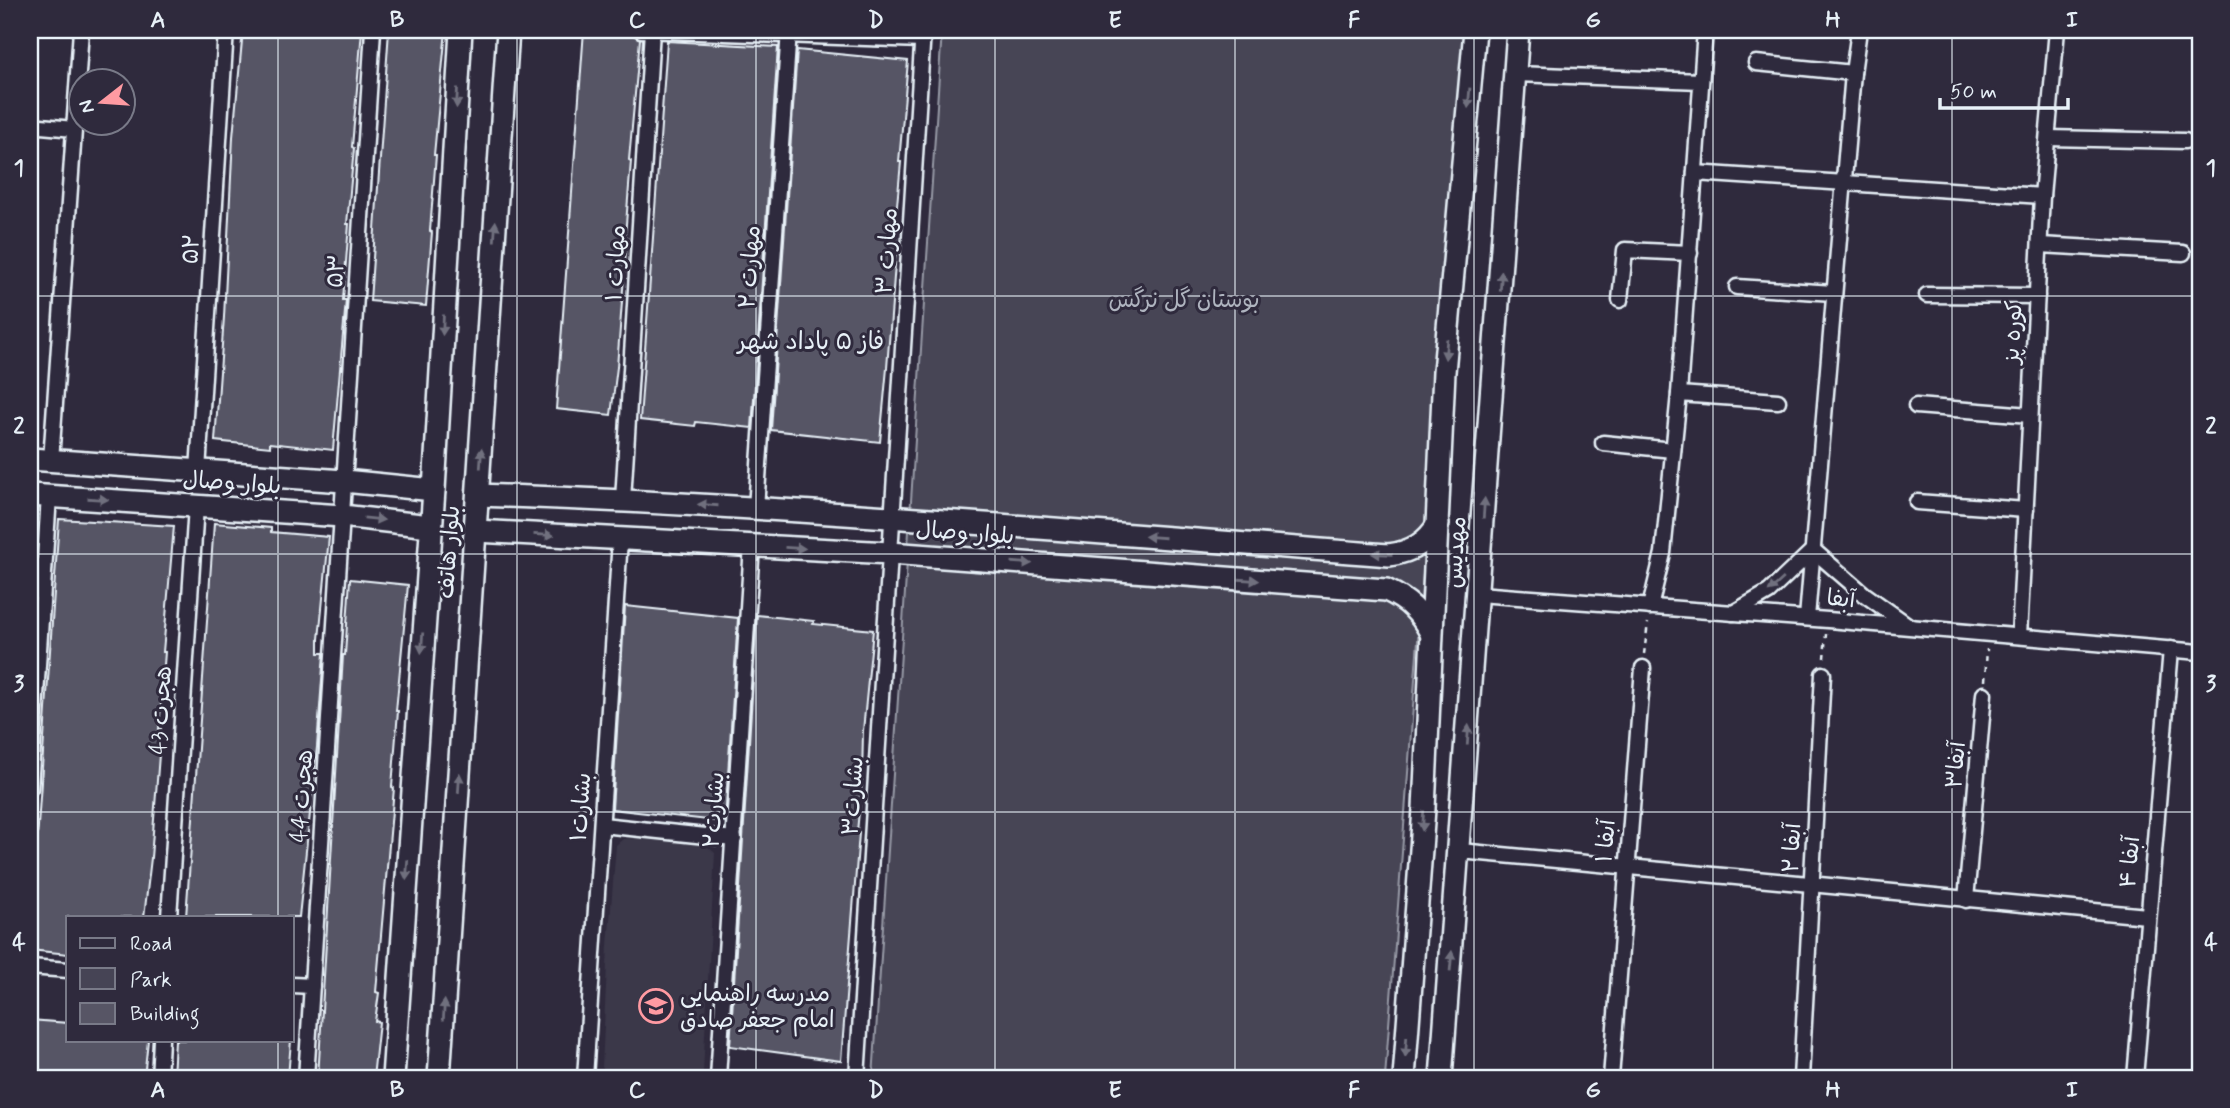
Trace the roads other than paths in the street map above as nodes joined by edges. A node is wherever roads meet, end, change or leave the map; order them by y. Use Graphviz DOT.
graph roads {
  1 [pos="81,30"];
  2 [pos="226,30"];
  3 [pos="373,30"];
  4 [pos="461,30"];
  5 [pos="508,30"];
  6 [pos="641,30"];
  7 [pos="652,30"];
  8 [pos="1475,30"];
  9 [pos="1518,30"];
  10 [pos="1704,30"];
  11 [pos="1859,30"];
  12 [pos="2057,30"];
  13 [pos="789,33"];
  14 [pos="923,35"];
  15 [pos="1756,63"];
  16 [pos="78,66"];
  17 [pos="1853,73"];
  18 [pos="1515,74"];
  19 [pos="1701,81"];
  20 [pos="30,125"];
  21 [pos="66,128"];
  22 [pos="73,136"];
  23 [pos="2048,138"];
  24 [pos="2185,141"];
  25 [pos="1695,173"];
  26 [pos="1844,183"];
  27 [pos="2042,196"];
  28 [pos="2039,245"];
  29 [pos="1690,253"];
  30 [pos="2183,253"];
  31 [pos="1737,287"];
  32 [pos="1834,293"];
  33 [pos="1927,295"];
  34 [pos="2037,296"];
  35 [pos="1620,300"];
  36 [pos="1679,394"];
  37 [pos="1778,401"];
  38 [pos="1916,406"];
  39 [pos="2030,415"];
  40 [pos="1603,443"];
  41 [pos="1673,450"];
  42 [pos="40,460"];
  43 [pos="198,471"];
  44 [pos="344,481"];
  45 [pos="434,490"];
  46 [pos="39,495"];
  47 [pos="478,495"];
  48 [pos="623,500"];
  49 [pos="1917,502"];
  50 [pos="196,506"];
  51 [pos="756,508"];
  52 [pos="2026,510"];
  53 [pos="342,516"];
  54 [pos="893,517"];
  55 [pos="1438,524"];
  56 [pos="430,526"];
  57 [pos="476,531"];
  58 [pos="620,538"];
  59 [pos="752,545"];
  60 [pos="1813,550"];
  61 [pos="890,552"];
  62 [pos="1478,594"];
  63 [pos="1650,607"];
  64 [pos="1733,613"];
  65 [pos="1807,618"];
  66 [pos="1910,627"];
  67 [pos="1431,633"];
  68 [pos="2019,636"];
  69 [pos="2171,649"];
  70 [pos="2200,652"];
  71 [pos="1643,668"];
  72 [pos="1823,674"];
  73 [pos="33,682"];
  74 [pos="1984,694"];
  75 [pos="30,789"];
  76 [pos="602,825"];
  77 [pos="734,839"];
  78 [pos="1460,851"];
  79 [pos="1626,865"];
  80 [pos="1812,884"];
  81 [pos="1966,900"];
  82 [pos="169,916"];
  83 [pos="2147,916"];
  84 [pos="30,967"];
  85 [pos="66,970"];
  86 [pos="294,985"];
  87 [pos="312,986"];
  88 [pos="1409,1008"];
  89 [pos="1447,1011"];
  90 [pos="161,1042"];
  91 [pos="159,1078"];
  92 [pos="306,1078"];
  93 [pos="393,1078"];
  94 [pos="439,1078"];
  95 [pos="586,1078"];
  96 [pos="719,1078"];
  97 [pos="857,1078"];
  98 [pos="1404,1078"];
  99 [pos="1441,1078"];
  100 [pos="1611,1078"];
  101 [pos="1801,1078"];
  102 [pos="2135,1078"];
  1 -- 16 [label="street"];
  2 -- 43 [label="street, ۵۲"];
  3 -- 44 [label="street, ۵۳"];
  4 -- 45 [label="street, بلوار هاتف, one-way"];
  47 -- 5 [label="street, بلوار هاتف, one-way"];
  6 -- 7 [label="street"];
  7 -- 13 [label="street"];
  7 -- 48 [label="street, مهارت ۱"];
  8 -- 55 [label="street, مهدیس, one-way"];
  9 -- 18 [label="street, مهدیس"];
  10 -- 19 [label="street"];
  11 -- 17 [label="street"];
  12 -- 23 [label="street, کوره پز"];
  13 -- 14 [label="street"];
  13 -- 51 [label="street, مهارت ۲"];
  14 -- 54 [label="street, مهارت ۳"];
  15 -- 17 [label="street"];
  17 -- 26 [label="street"];
  18 -- 19 [label="street"];
  62 -- 18 [label="street, مهدیس, one-way"];
  19 -- 25 [label="street"];
  20 -- 21 [label="street"];
  22 -- 42 [label="street"];
  23 -- 24 [label="street"];
  23 -- 27 [label="street, کوره پز"];
  25 -- 26 [label="street"];
  25 -- 29 [label="street"];
  26 -- 27 [label="street"];
  26 -- 32 [label="street"];
  27 -- 28 [label="street, کوره پز"];
  28 -- 30 [label="street"];
  28 -- 34 [label="street, کوره پز"];
  29 -- 35 [label="street"];
  29 -- 36 [label="street"];
  31 -- 32 [label="street"];
  32 -- 60 [label="street"];
  33 -- 34 [label="street"];
  34 -- 39 [label="street, کوره پز"];
  36 -- 37 [label="street"];
  36 -- 41 [label="street"];
  38 -- 39 [label="street"];
  39 -- 52 [label="street, کوره پز"];
  40 -- 41 [label="street"];
  41 -- 63 [label="street"];
  42 -- 43 [label="street, بلوار وصال"];
  43 -- 44 [label="street, بلوار وصال"];
  44 -- 45 [label="street, بلوار وصال"];
  44 -- 53 [label="street, ۵۳"];
  45 -- 56 [label="street, بلوار هاتف"];
  46 -- 50 [label="street, بلوار وصال, one-way"];
  46 -- 73 [label="street"];
  47 -- 48 [label="street, بلوار وصال"];
  47 -- 57 [label="street, بلوار هاتف"];
  51 -- 48 [label="street, بلوار وصال, one-way"];
  49 -- 52 [label="street"];
  50 -- 53 [label="street, بلوار وصال"];
  50 -- 82 [label="street, هجرت 43"];
  51 -- 54 [label="street, بلوار وصال"];
  52 -- 68 [label="street, کوره پز"];
  53 -- 56 [label="street, بلوار وصال, one-way"];
  53 -- 87 [label="street, هجرت 44"];
  55 -- 54 [label="street, بلوار وصال, one-way"];
  54 -- 61 [label="street, بشارت۳"];
  55 -- 67 [label="street, مهدیس"];
  56 -- 93 [label="street, بلوار هاتف, one-way"];
  57 -- 58 [label="street, بلوار وصال, one-way"];
  94 -- 57 [label="street, بلوار هاتف, one-way"];
  58 -- 59 [label="street, بلوار وصال"];
  58 -- 76 [label="street, بشارت۱"];
  59 -- 61 [label="street, بلوار وصال, one-way"];
  59 -- 77 [label="street, بشارت۲"];
  60 -- 64 [label="street, one-way"];
  60 -- 65 [label="street"];
  60 -- 66 [label="street"];
  61 -- 67 [label="street, بلوار وصال, one-way"];
  61 -- 97 [label="street, بشارت۳"];
  62 -- 63 [label="street, آبفا"];
  78 -- 62 [label="street, مهدیس, one-way"];
  63 -- 64 [label="street, آبفا"];
  64 -- 65 [label="street, آبفا"];
  65 -- 66 [label="street, آبفا"];
  66 -- 68 [label="street, آبفا"];
  67 -- 88 [label="street, مهدیس, one-way"];
  68 -- 69 [label="street, آبفا"];
  69 -- 70 [label="street, آبفا"];
  69 -- 83 [label="street, آبفا ۴"];
  71 -- 79 [label="street, آبفا ۱"];
  72 -- 80 [label="street, آبفا ۲"];
  73 -- 75 [label="street"];
  74 -- 81 [label="street, آبفا۳"];
  76 -- 77 [label="street"];
  76 -- 95 [label="street, بشارت۱"];
  77 -- 96 [label="street, بشارت۲"];
  78 -- 79 [label="street"];
  89 -- 78 [label="street, مهدیس, one-way"];
  79 -- 80 [label="street"];
  79 -- 100 [label="street, آبفا ۱"];
  80 -- 81 [label="street"];
  80 -- 101 [label="street, آبفا ۲"];
  81 -- 83 [label="street"];
  83 -- 102 [label="street, آبفا ۴"];
  84 -- 85 [label="street"];
  86 -- 87 [label="street"];
  87 -- 92 [label="street, هجرت 44"];
  88 -- 89 [label="street"];
  88 -- 98 [label="street, مهدیس, one-way"];
  89 -- 99 [label="street, مهدیس"];
  90 -- 91 [label="street"];
}
